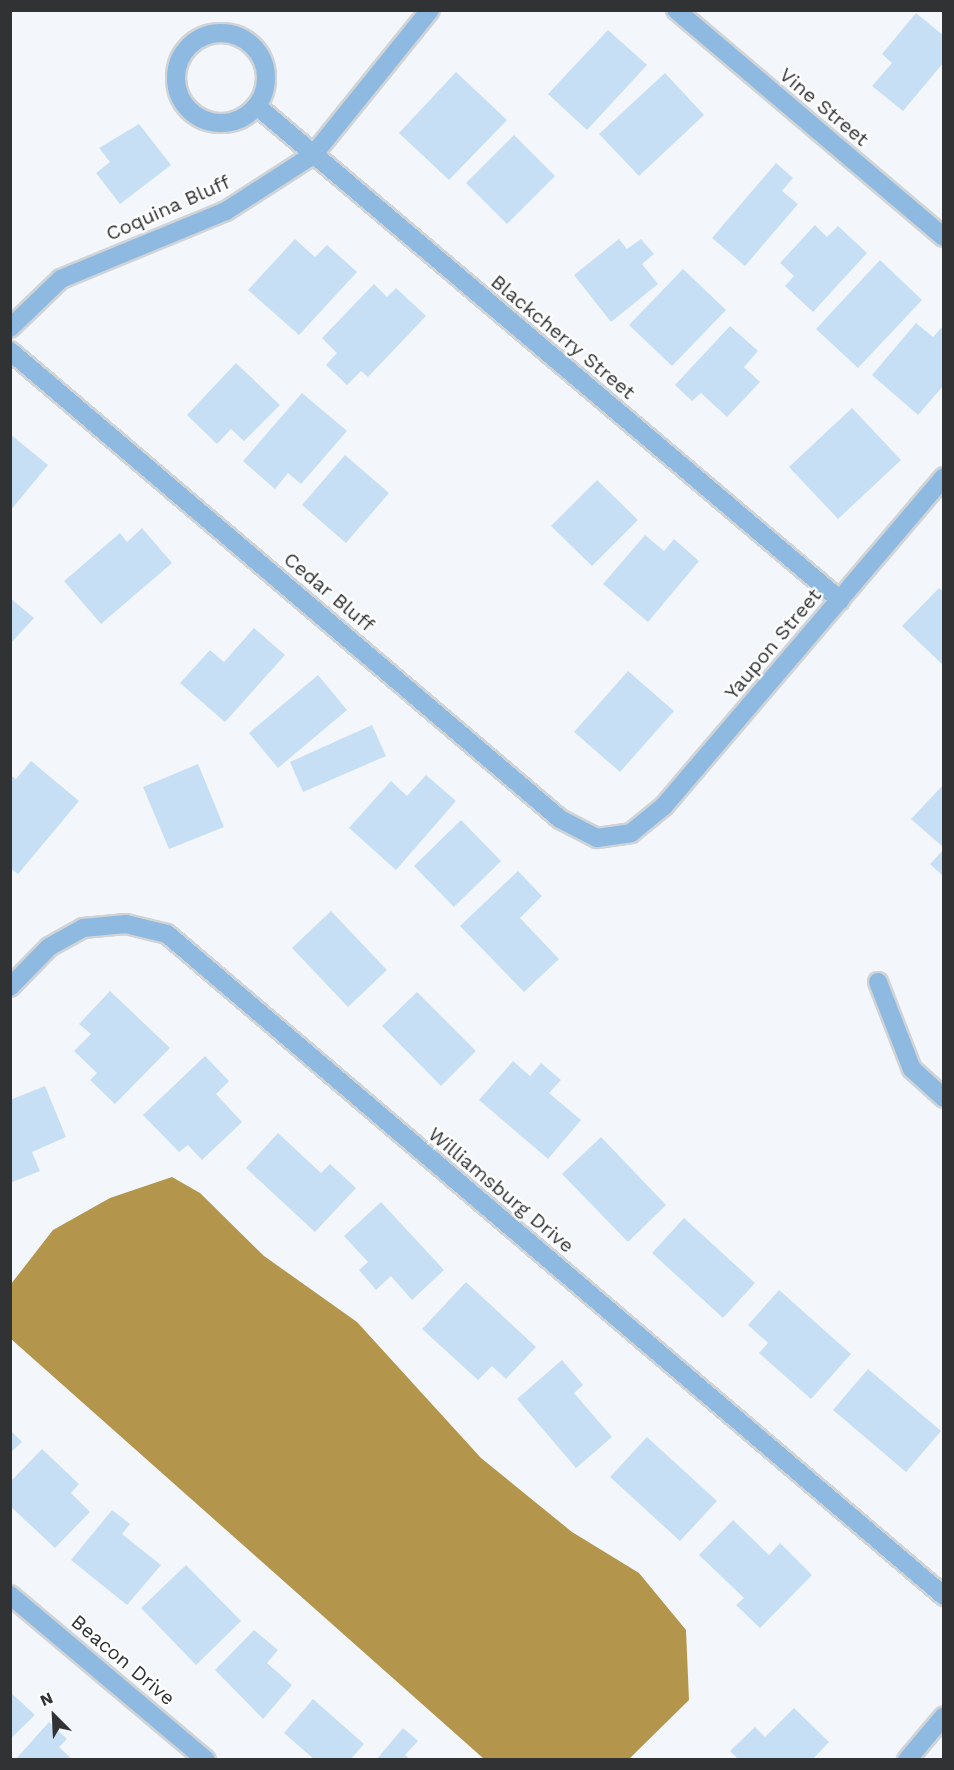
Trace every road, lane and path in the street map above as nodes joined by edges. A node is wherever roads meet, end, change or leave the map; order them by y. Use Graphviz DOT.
graph roads {
  1 [pos="430,10"];
  2 [pos="676,10"];
  3 [pos="258,107"];
  4 [pos="313,155"];
  5 [pos="944,237"];
  6 [pos="10,328"];
  7 [pos="10,351"];
  8 [pos="944,477"];
  9 [pos="840,600"];
  10 [pos="631,833"];
  11 [pos="878,982"];
  12 [pos="10,987"];
  13 [pos="944,1098"];
  14 [pos="10,1595"];
  15 [pos="944,1596"];
  16 [pos="944,1716"];
  17 [pos="206,1760"];
  18 [pos="907,1760"];
  1 -- 4 [label="street, Coquina Bluff"];
  2 -- 5 [label="street, Vine Street"];
  3 -- 3 [label="street"];
  3 -- 4 [label="street, Blackcherry Street"];
  4 -- 6 [label="street, Coquina Bluff"];
  4 -- 9 [label="street, Blackcherry Street"];
  7 -- 10 [label="street, Cedar Bluff"];
  8 -- 9 [label="street, Yaupon Street"];
  9 -- 10 [label="street, Yaupon Street"];
  11 -- 13 [label="street"];
  12 -- 15 [label="street, Williamsburg Drive"];
  14 -- 17 [label="street, Beacon Drive"];
  16 -- 18 [label="street"];
}
